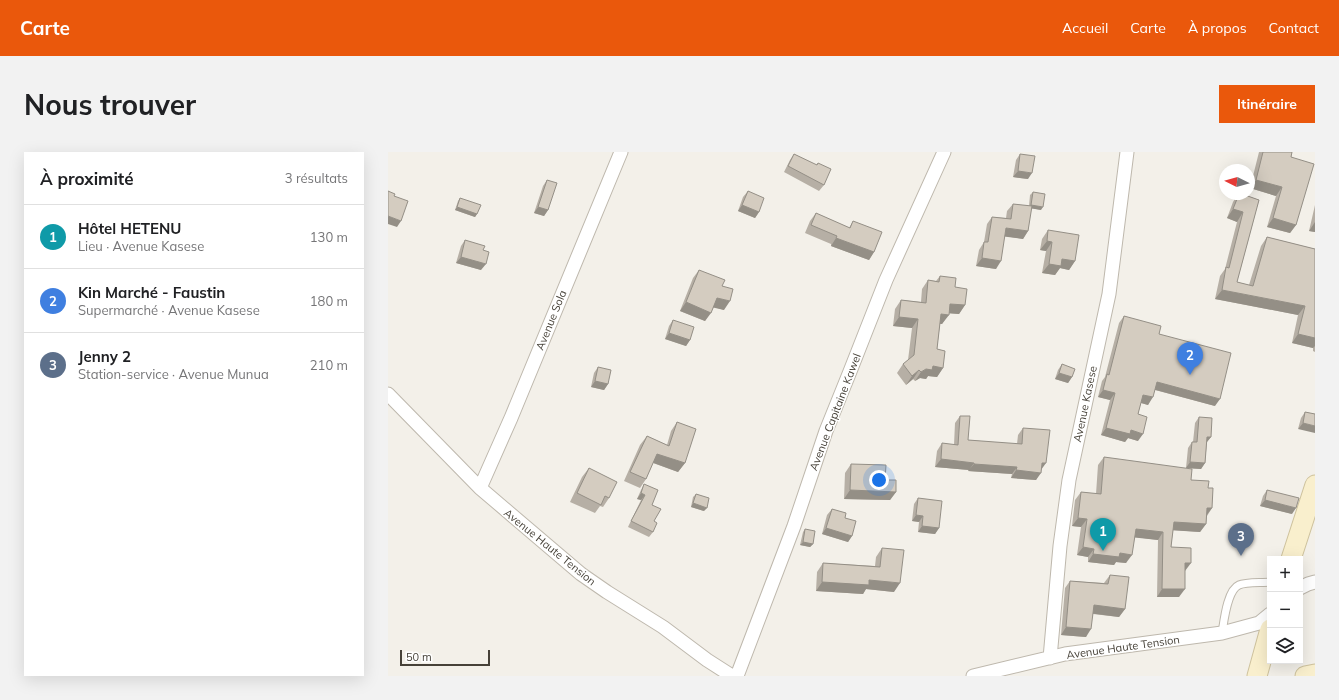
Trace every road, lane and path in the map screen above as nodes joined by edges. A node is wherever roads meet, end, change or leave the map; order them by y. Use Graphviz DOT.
graph roads {
  1 [pos="622,152"];
  2 [pos="944,152"];
  3 [pos="1128,152"];
  4 [pos="388,394"];
  5 [pos="1315,485"];
  6 [pos="480,488"];
  7 [pos="1292,556"];
  8 [pos="1267,582"];
  9 [pos="1315,582"];
  10 [pos="1303,586"];
  11 [pos="1267,616"];
  12 [pos="1222,633"];
  13 [pos="1267,641"];
  14 [pos="1050,658"];
  15 [pos="1315,674"];
  16 [pos="732,676"];
  17 [pos="737,676"];
  18 [pos="972,676"];
  19 [pos="1257,676"];
  20 [pos="1306,676"];
  1 -- 6 [label="street, Avenue Sola"];
  2 -- 17 [label="street, Avenue Capitaine Kawel"];
  3 -- 14 [label="street, Avenue Kasese"];
  4 -- 6 [label="street, Avenue Haute Tension"];
  5 -- 7 [label="main road"];
  6 -- 16 [label="street, Avenue Haute Tension"];
  8 -- 12 [label="lane"];
  9 -- 10 [label="street"];
  11 -- 12 [label="street, Avenue Haute Tension"];
  12 -- 14 [label="street, Avenue Haute Tension"];
  13 -- 19 [label="main road"];
  14 -- 18 [label="street, Avenue Haute Tension"];
  15 -- 20 [label="main road"];
}
